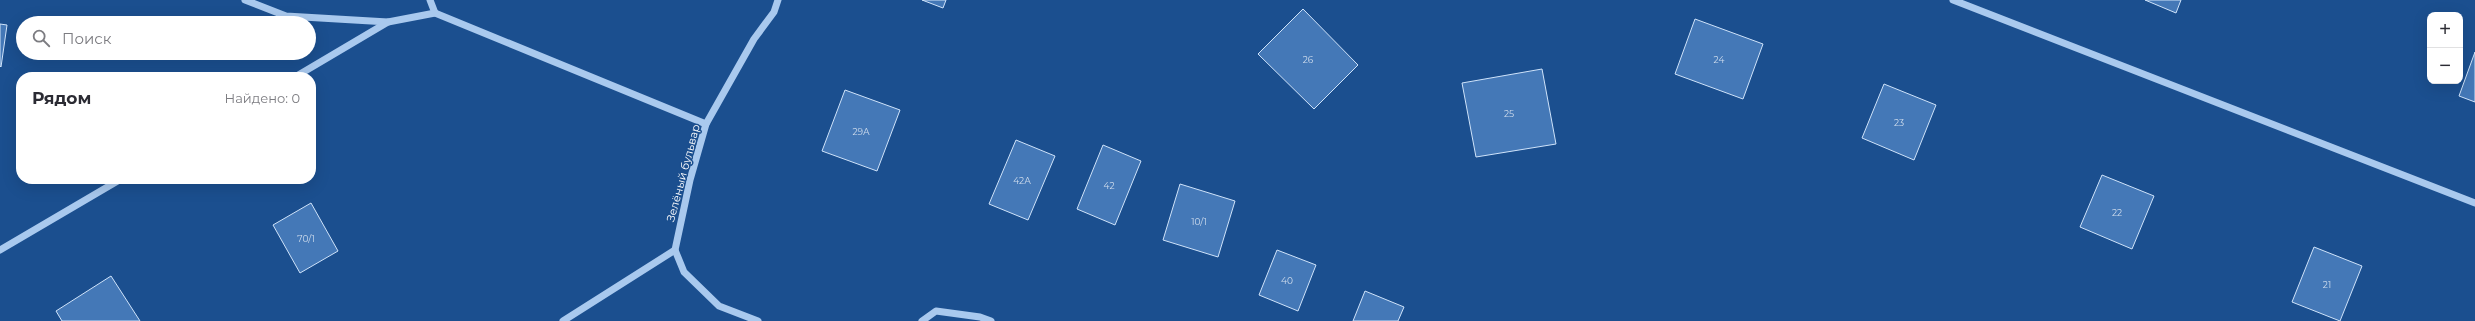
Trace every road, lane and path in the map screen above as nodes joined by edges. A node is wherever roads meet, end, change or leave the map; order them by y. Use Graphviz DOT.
graph roads {
  1 [pos="245,0"];
  2 [pos="430,0"];
  3 [pos="778,0"];
  4 [pos="1953,0"];
  5 [pos="434,13"];
  6 [pos="286,16"];
  7 [pos="316,18"];
  8 [pos="388,22"];
  9 [pos="303,72"];
  10 [pos="706,124"];
  11 [pos="112,184"];
  12 [pos="2475,203"];
  13 [pos="0,250"];
  14 [pos="675,250"];
  15 [pos="563,321"];
  16 [pos="758,321"];
  17 [pos="922,321"];
  18 [pos="991,321"];
  1 -- 6 [label="street"];
  2 -- 5 [label="street"];
  3 -- 10 [label="street, Зелёный бульвар"];
  4 -- 12 [label="street"];
  5 -- 8 [label="street"];
  5 -- 10 [label="street"];
  7 -- 8 [label="street"];
  8 -- 9 [label="street"];
  10 -- 14 [label="street, Зелёный бульвар"];
  11 -- 13 [label="street"];
  14 -- 15 [label="street"];
  14 -- 16 [label="street"];
  17 -- 18 [label="street"];
}
